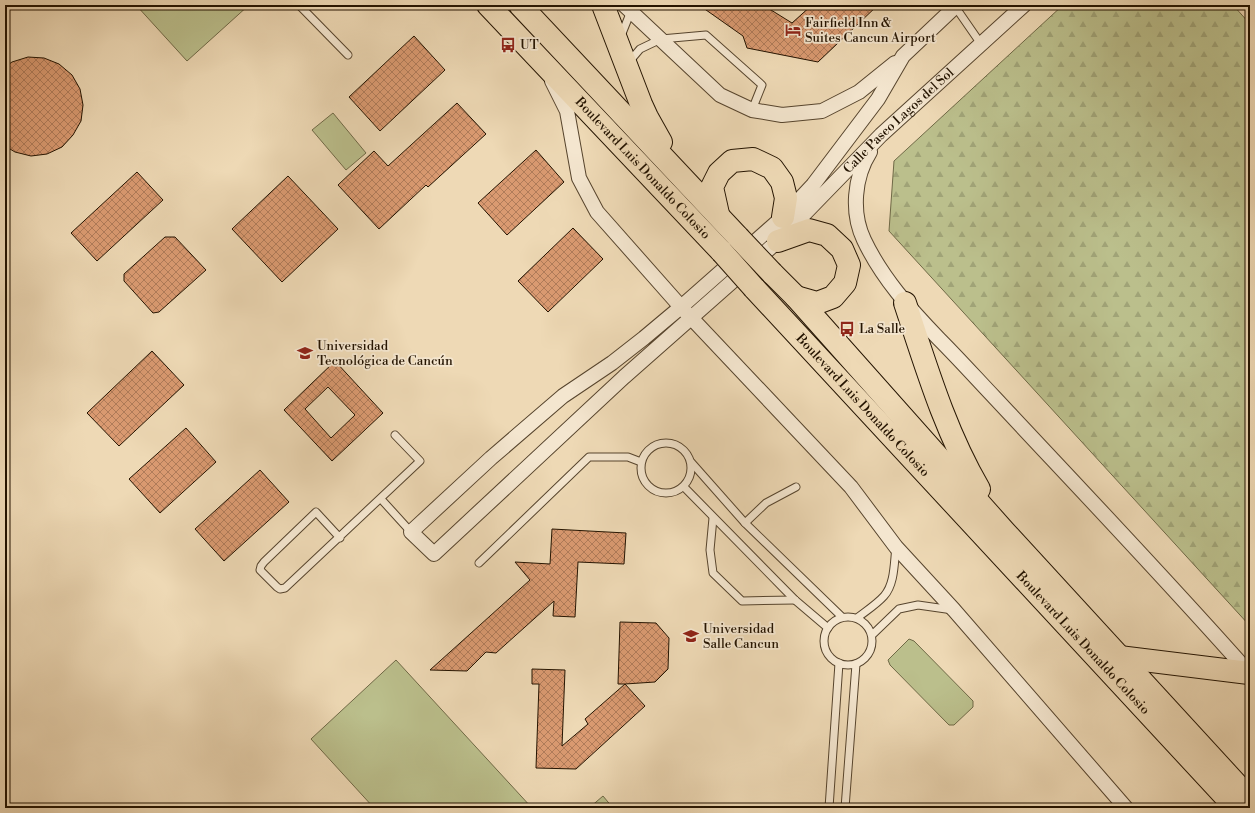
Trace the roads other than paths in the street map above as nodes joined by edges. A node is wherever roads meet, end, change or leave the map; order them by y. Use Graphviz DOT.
graph roads {
  1 [pos="299,5"];
  2 [pos="488,5"];
  3 [pos="520,5"];
  4 [pos="603,5"];
  5 [pos="1024,5"];
  6 [pos="955,6"];
  7 [pos="629,7"];
  8 [pos="661,39"];
  9 [pos="618,44"];
  10 [pos="981,44"];
  11 [pos="348,55"];
  12 [pos="903,56"];
  13 [pos="542,63"];
  14 [pos="626,65"];
  15 [pos="752,110"];
  16 [pos="881,135"];
  17 [pos="687,181"];
  18 [pos="718,214"];
  19 [pos="783,217"];
  20 [pos="778,241"];
  21 [pos="796,297"];
  22 [pos="905,303"];
  23 [pos="686,312"];
  24 [pos="618,370"];
  25 [pos="395,435"];
  26 [pos="642,462"];
  27 [pos="691,462"];
  28 [pos="796,486"];
  29 [pos="684,487"];
  30 [pos="381,499"];
  31 [pos="713,518"];
  32 [pos="745,523"];
  33 [pos="1004,531"];
  34 [pos="411,532"];
  35 [pos="340,538"];
  36 [pos="896,547"];
  37 [pos="479,563"];
  38 [pos="795,600"];
  39 [pos="954,610"];
  40 [pos="842,617"];
  41 [pos="858,618"];
  42 [pos="828,628"];
  43 [pos="872,635"];
  44 [pos="1119,657"];
  45 [pos="839,663"];
  46 [pos="856,664"];
  47 [pos="1249,673"];
  48 [pos="1250,799"];
  49 [pos="829,808"];
  50 [pos="845,808"];
  51 [pos="1126,808"];
  52 [pos="1236,808"];
  1 -- 11 [label="lane"];
  2 -- 13 [label="main road, Boulevard Luis Donaldo Colosio"];
  3 -- 17 [label="main road, Boulevard Luis Donaldo Colosio"];
  4 -- 9 [label="main road"];
  5 -- 10 [label="street, Calle Paseo Lagos del Sol"];
  6 -- 10 [label="lane"];
  6 -- 12 [label="street, Calle Paseo Lagos del Sol"];
  7 -- 8 [label="street"];
  7 -- 9 [label="lane"];
  8 -- 14 [label="lane"];
  8 -- 15 [label="street"];
  8 -- 15 [label="lane"];
  9 -- 14 [label="main road"];
  10 -- 16 [label="street, Calle Paseo Lagos del Sol"];
  12 -- 15 [label="street"];
  12 -- 19 [label="street, Calle Paseo Lagos del Sol"];
  13 -- 23 [label="street"];
  13 -- 52 [label="main road, Boulevard Luis Donaldo Colosio, bridge"];
  14 -- 17 [label="main road"];
  16 -- 20 [label="street, Calle Paseo Lagos del Sol"];
  16 -- 22 [label="street"];
  17 -- 18 [label="main road, Boulevard Luis Donaldo Colosio"];
  18 -- 19 [label="main road"];
  18 -- 21 [label="main road, Boulevard Luis Donaldo Colosio, bridge"];
  19 -- 23 [label="street, Calle Paseo Lagos del Sol"];
  20 -- 21 [label="main road"];
  20 -- 23 [label="street, Calle Paseo Lagos del Sol"];
  21 -- 33 [label="main road, Boulevard Luis Donaldo Colosio"];
  22 -- 33 [label="main road"];
  22 -- 47 [label="street"];
  23 -- 24 [label="street"];
  23 -- 24 [label="street"];
  23 -- 36 [label="street"];
  24 -- 34 [label="street"];
  24 -- 34 [label="street"];
  25 -- 30 [label="lane"];
  26 -- 27 [label="lane"];
  26 -- 29 [label="lane"];
  26 -- 37 [label="lane"];
  27 -- 29 [label="lane"];
  27 -- 32 [label="lane"];
  28 -- 32 [label="lane"];
  29 -- 31 [label="lane"];
  30 -- 34 [label="lane"];
  30 -- 35 [label="lane"];
  31 -- 38 [label="lane"];
  31 -- 38 [label="lane"];
  32 -- 40 [label="lane"];
  33 -- 44 [label="main road, Boulevard Luis Donaldo Colosio"];
  35 -- 35 [label="lane"];
  36 -- 39 [label="street"];
  36 -- 41 [label="lane"];
  38 -- 42 [label="lane"];
  39 -- 43 [label="lane"];
  39 -- 51 [label="street"];
  40 -- 41 [label="lane"];
  40 -- 42 [label="lane"];
  41 -- 43 [label="lane"];
  42 -- 45 [label="lane"];
  43 -- 46 [label="lane"];
  44 -- 47 [label="main road"];
  44 -- 48 [label="main road, Boulevard Luis Donaldo Colosio"];
  45 -- 46 [label="lane"];
  45 -- 49 [label="lane"];
  46 -- 50 [label="lane"];
}
